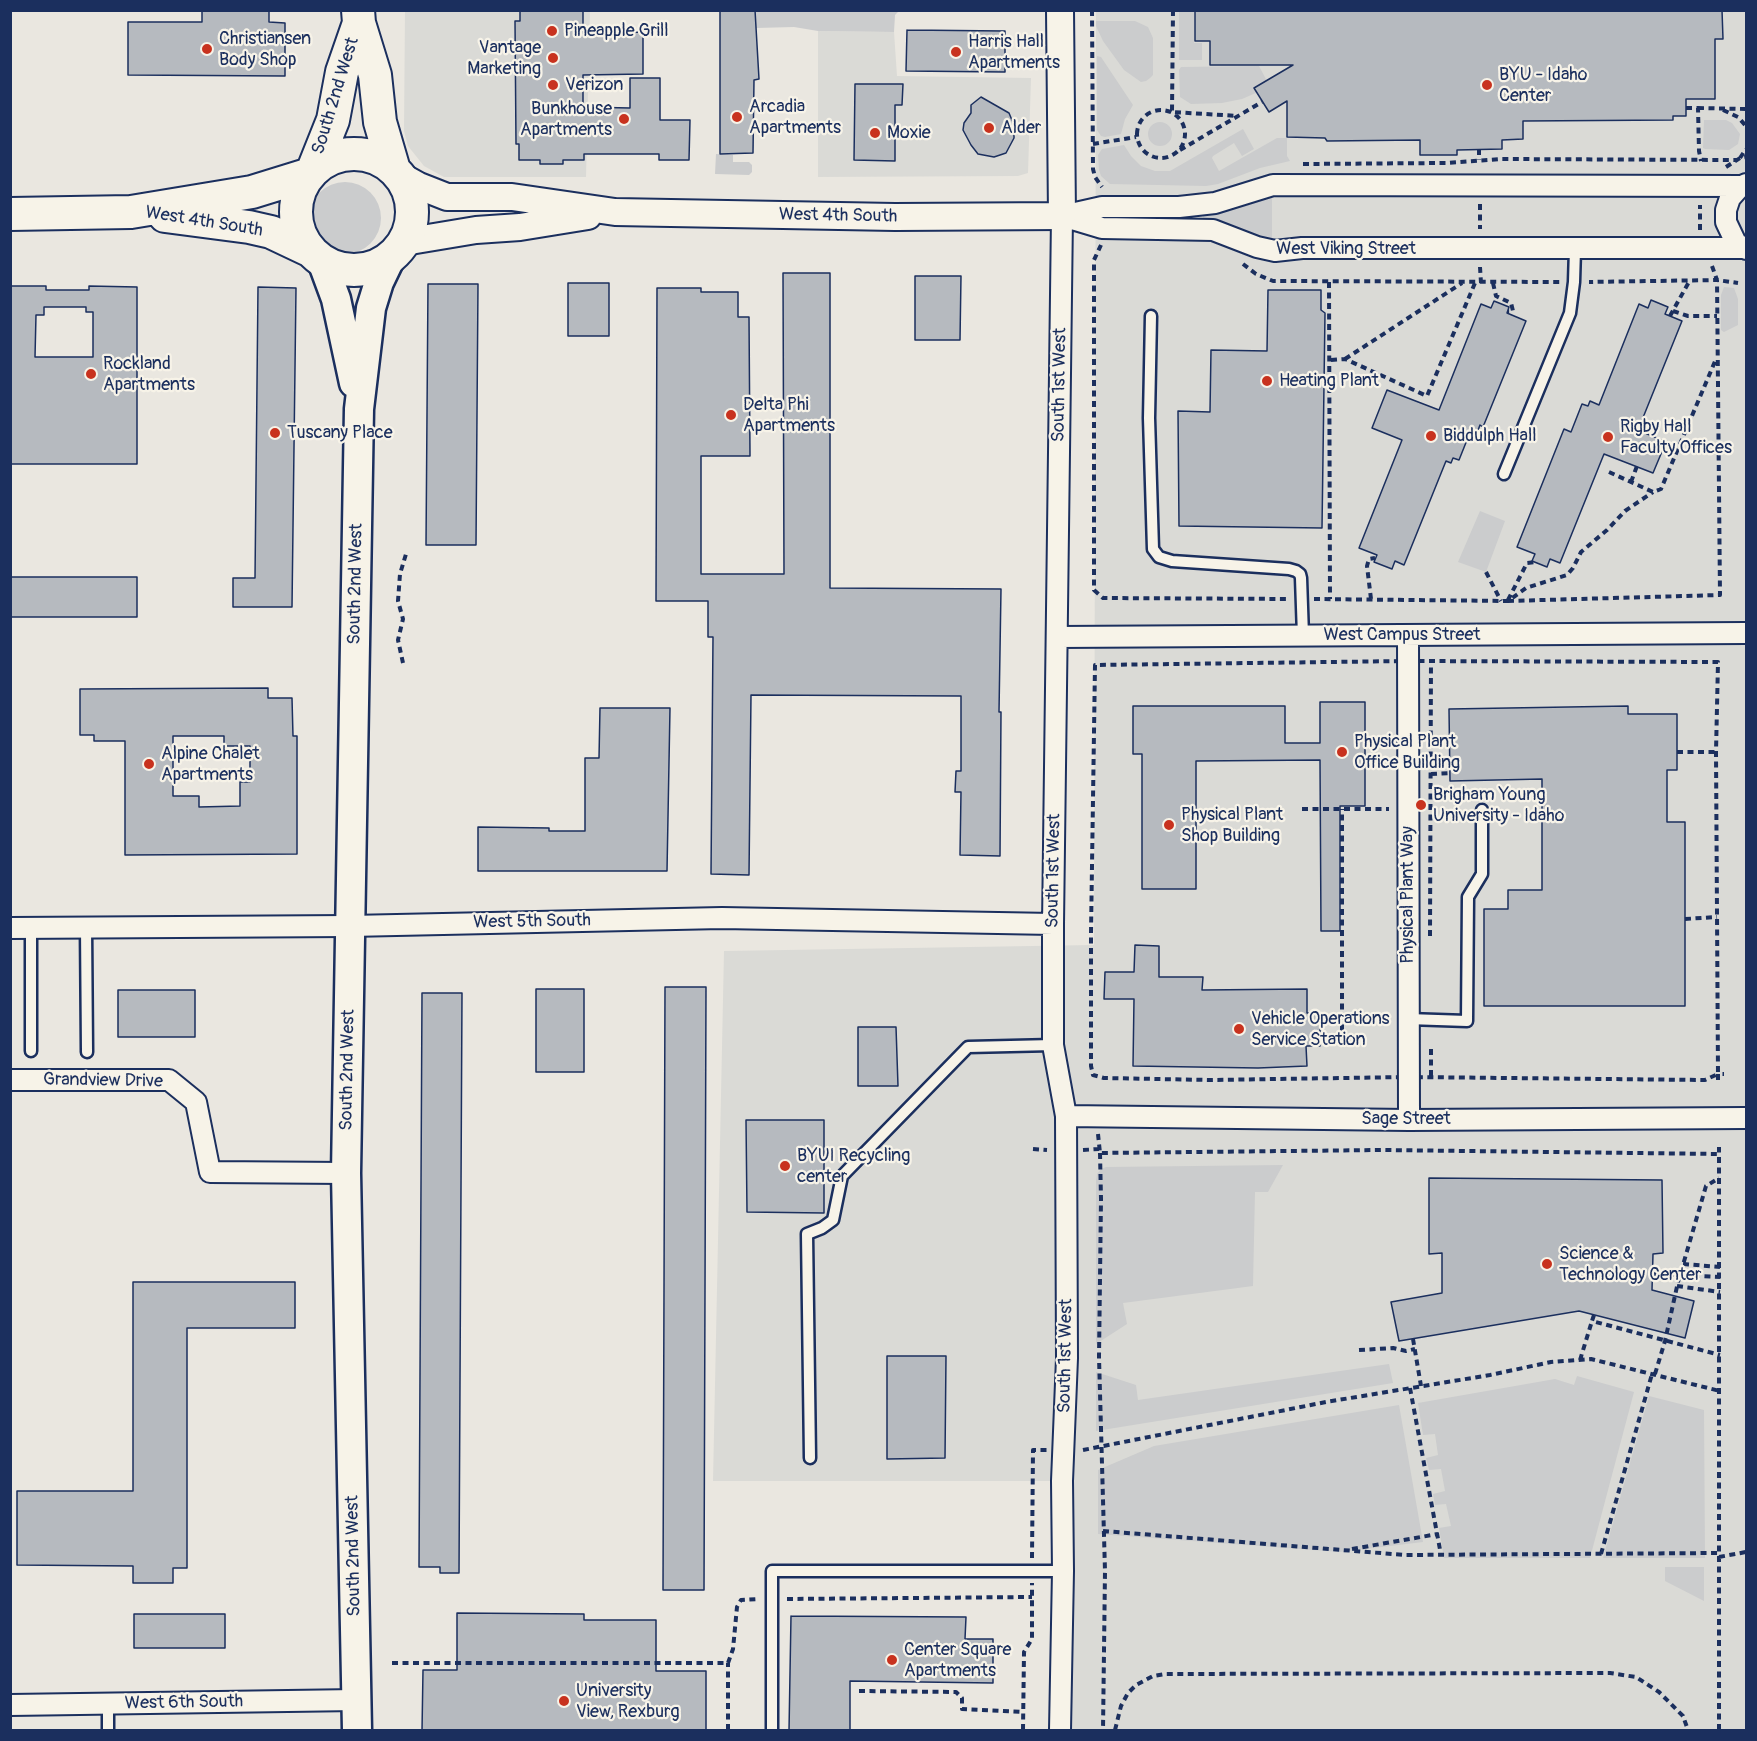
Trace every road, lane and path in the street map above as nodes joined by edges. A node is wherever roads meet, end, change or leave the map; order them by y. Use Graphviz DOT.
graph roads {
  1 [pos="1060,10"];
  2 [pos="1092,10"];
  3 [pos="1173,10"];
  4 [pos="358,16"];
  5 [pos="1263,102"];
  6 [pos="1686,108"];
  7 [pos="1698,108"];
  8 [pos="1721,108"];
  9 [pos="1746,109"];
  10 [pos="1172,112"];
  11 [pos="1238,116"];
  12 [pos="1746,126"];
  13 [pos="1136,137"];
  14 [pos="1092,144"];
  15 [pos="1479,149"];
  16 [pos="1746,149"];
  17 [pos="1176,153"];
  18 [pos="1746,157"];
  19 [pos="1740,158"];
  20 [pos="1701,160"];
  21 [pos="1479,161"];
  22 [pos="1298,165"];
  23 [pos="310,173"];
  24 [pos="398,173"];
  25 [pos="1745,185"];
  26 [pos="1479,186"];
  27 [pos="1701,186"];
  28 [pos="1106,188"];
  29 [pos="131,212"];
  30 [pos="615,212"];
  31 [pos="10,214"];
  32 [pos="1062,216"];
  33 [pos="1700,220"];
  34 [pos="1107,241"];
  35 [pos="1480,249"];
  36 [pos="1575,249"];
  37 [pos="1745,249"];
  38 [pos="397,250"];
  39 [pos="316,256"];
  40 [pos="1241,263"];
  41 [pos="1690,280"];
  42 [pos="1329,282"];
  43 [pos="1574,282"];
  44 [pos="1462,283"];
  45 [pos="1475,283"];
  46 [pos="1480,283"];
  47 [pos="1493,283"];
  48 [pos="1508,311"];
  49 [pos="1673,311"];
  50 [pos="1151,316"];
  51 [pos="1670,316"];
  52 [pos="1717,316"];
  53 [pos="1718,356"];
  54 [pos="1345,359"];
  55 [pos="1330,360"];
  56 [pos="359,409"];
  57 [pos="1637,466"];
  58 [pos="1609,471"];
  59 [pos="1504,474"];
  60 [pos="1631,482"];
  61 [pos="1653,492"];
  62 [pos="406,554"];
  63 [pos="1375,558"];
  64 [pos="1537,562"];
  65 [pos="1486,572"];
  66 [pos="1720,590"];
  67 [pos="1723,598"];
  68 [pos="1330,599"];
  69 [pos="1302,600"];
  70 [pos="1371,600"];
  71 [pos="1501,600"];
  72 [pos="1508,601"];
  73 [pos="1746,633"];
  74 [pos="1408,635"];
  75 [pos="1303,636"];
  76 [pos="1058,637"];
  77 [pos="1431,661"];
  78 [pos="403,663"];
  79 [pos="1677,752"];
  80 [pos="1716,752"];
  81 [pos="1450,773"];
  82 [pos="1431,774"];
  83 [pos="1302,809"];
  84 [pos="1342,809"];
  85 [pos="1408,809"];
  86 [pos="1482,810"];
  87 [pos="1717,917"];
  88 [pos="1685,920"];
  89 [pos="1053,924"];
  90 [pos="350,926"];
  91 [pos="86,927"];
  92 [pos="10,928"];
  93 [pos="31,928"];
  94 [pos="1430,945"];
  95 [pos="1408,1019"];
  96 [pos="1430,1020"];
  97 [pos="1342,1041"];
  98 [pos="1053,1045"];
  99 [pos="31,1051"];
  100 [pos="87,1052"];
  101 [pos="1724,1074"];
  102 [pos="1431,1079"];
  103 [pos="10,1080"];
  104 [pos="1718,1080"];
  105 [pos="1066,1116"];
  106 [pos="1408,1119"];
  107 [pos="1746,1119"];
  108 [pos="1098,1127"];
  109 [pos="1719,1148"];
  110 [pos="1100,1153"];
  111 [pos="1719,1154"];
  112 [pos="346,1173"];
  113 [pos="1719,1178"];
  114 [pos="1683,1264"];
  115 [pos="1719,1267"];
  116 [pos="1652,1274"];
  117 [pos="1680,1276"];
  118 [pos="1719,1277"];
  119 [pos="1677,1286"];
  120 [pos="1719,1292"];
  121 [pos="1594,1315"];
  122 [pos="1592,1321"];
  123 [pos="1413,1339"];
  124 [pos="1665,1341"];
  125 [pos="1415,1349"];
  126 [pos="1359,1350"];
  127 [pos="1720,1355"];
  128 [pos="1580,1360"];
  129 [pos="1654,1374"];
  130 [pos="1421,1386"];
  131 [pos="1410,1388"];
  132 [pos="1719,1391"];
  133 [pos="1102,1447"];
  134 [pos="1033,1450"];
  135 [pos="1049,1450"];
  136 [pos="1083,1450"];
  137 [pos="810,1458"];
  138 [pos="1103,1531"];
  139 [pos="1438,1534"];
  140 [pos="1345,1550"];
  141 [pos="1746,1552"];
  142 [pos="1601,1554"];
  143 [pos="1441,1555"];
  144 [pos="1719,1555"];
  145 [pos="1063,1571"];
  146 [pos="1032,1597"];
  147 [pos="772,1599"];
  148 [pos="392,1663"];
  149 [pos="728,1663"];
  150 [pos="859,1691"];
  151 [pos="357,1701"];
  152 [pos="108,1704"];
  153 [pos="10,1705"];
  154 [pos="108,1731"];
  155 [pos="357,1731"];
  156 [pos="728,1731"];
  157 [pos="772,1731"];
  158 [pos="1023,1731"];
  159 [pos="1060,1731"];
  160 [pos="1103,1731"];
  161 [pos="1115,1731"];
  162 [pos="1688,1731"];
  163 [pos="1719,1731"];
  1 -- 32 [label="street, South 1st West"];
  2 -- 14 [label="path"];
  3 -- 10 [label="path"];
  4 -- 23 [label="main road, South 2nd West"];
  4 -- 24 [label="main road, South 2nd West"];
  5 -- 11 [label="path"];
  6 -- 7 [label="path"];
  7 -- 8 [label="path"];
  7 -- 20 [label="path"];
  8 -- 9 [label="path"];
  8 -- 12 [label="path"];
  10 -- 11 [label="path"];
  10 -- 13 [label="path"];
  10 -- 17 [label="path"];
  11 -- 17 [label="path"];
  13 -- 14 [label="path"];
  13 -- 17 [label="path"];
  14 -- 28 [label="path"];
  15 -- 21 [label="path"];
  16 -- 19 [label="path"];
  18 -- 19 [label="path"];
  19 -- 20 [label="path"];
  20 -- 21 [label="path"];
  20 -- 27 [label="path"];
  21 -- 22 [label="path"];
  21 -- 26 [label="path"];
  23 -- 24 [label="main road"];
  23 -- 29 [label="main road, West 4th South"];
  23 -- 39 [label="main road"];
  24 -- 30 [label="street, West 4th South"];
  24 -- 38 [label="main road"];
  25 -- 27 [label="street"];
  25 -- 37 [label="street"];
  26 -- 27 [label="street"];
  26 -- 32 [label="street"];
  26 -- 35 [label="path"];
  27 -- 33 [label="path"];
  29 -- 31 [label="main road, West 4th South"];
  29 -- 39 [label="main road, West 4th South"];
  30 -- 32 [label="street, West 4th South"];
  30 -- 38 [label="street, West 4th South"];
  32 -- 35 [label="street, West Viking Street"];
  32 -- 76 [label="street, South 1st West"];
  34 -- 69 [label="path"];
  35 -- 36 [label="street, West Viking Street"];
  35 -- 46 [label="path"];
  36 -- 37 [label="street, West Viking Street"];
  36 -- 43 [label="lane"];
  38 -- 39 [label="main road"];
  38 -- 56 [label="main road, South 2nd West"];
  39 -- 56 [label="main road, South 2nd West"];
  40 -- 42 [label="path"];
  41 -- 43 [label="path"];
  41 -- 49 [label="path"];
  41 -- 52 [label="path"];
  42 -- 44 [label="path"];
  42 -- 55 [label="path"];
  43 -- 47 [label="path"];
  43 -- 59 [label="lane"];
  44 -- 45 [label="path"];
  44 -- 54 [label="path"];
  45 -- 46 [label="path"];
  45 -- 54 [label="path"];
  46 -- 47 [label="path"];
  47 -- 48 [label="path"];
  49 -- 51 [label="path"];
  49 -- 52 [label="path"];
  50 -- 69 [label="lane"];
  52 -- 53 [label="path"];
  53 -- 61 [label="path"];
  53 -- 66 [label="path"];
  54 -- 55 [label="path"];
  55 -- 68 [label="path"];
  56 -- 90 [label="main road, South 2nd West"];
  57 -- 60 [label="path"];
  58 -- 60 [label="path"];
  60 -- 61 [label="path"];
  61 -- 72 [label="path"];
  62 -- 78 [label="path"];
  63 -- 70 [label="path"];
  64 -- 72 [label="path"];
  65 -- 71 [label="path"];
  66 -- 67 [label="path"];
  66 -- 72 [label="path"];
  68 -- 69 [label="path"];
  68 -- 70 [label="path"];
  69 -- 75 [label="lane"];
  70 -- 71 [label="path"];
  71 -- 72 [label="path"];
  73 -- 74 [label="street, West Campus Street"];
  74 -- 75 [label="street, West Campus Street"];
  74 -- 85 [label="street, Physical Plant Way"];
  75 -- 76 [label="street, West Campus Street"];
  76 -- 89 [label="street, South 1st West"];
  77 -- 82 [label="path"];
  79 -- 80 [label="path"];
  81 -- 82 [label="path"];
  82 -- 94 [label="path"];
  83 -- 84 [label="path"];
  84 -- 85 [label="path"];
  84 -- 97 [label="path"];
  85 -- 95 [label="street, Physical Plant Way"];
  86 -- 96 [label="lane"];
  87 -- 88 [label="path"];
  89 -- 90 [label="street, West 5th South"];
  89 -- 98 [label="street, South 1st West"];
  90 -- 91 [label="street, West 5th South"];
  90 -- 112 [label="main road, South 2nd West"];
  91 -- 93 [label="street, West 5th South"];
  91 -- 100 [label="lane"];
  92 -- 93 [label="street, West 5th South"];
  93 -- 99 [label="lane"];
  95 -- 96 [label="lane"];
  95 -- 106 [label="street, Physical Plant Way"];
  96 -- 102 [label="path"];
  98 -- 105 [label="street, South 1st West"];
  98 -- 137 [label="lane"];
  101 -- 104 [label="path"];
  103 -- 112 [label="street, Grandview Drive"];
  105 -- 106 [label="street, Sage Street"];
  105 -- 145 [label="street, South 1st West"];
  106 -- 107 [label="street, Sage Street"];
  108 -- 110 [label="path"];
  109 -- 111 [label="path"];
  110 -- 111 [label="path"];
  110 -- 133 [label="path"];
  111 -- 113 [label="path"];
  112 -- 151 [label="main road, South 2nd West"];
  113 -- 114 [label="path"];
  113 -- 115 [label="path"];
  114 -- 115 [label="path"];
  114 -- 117 [label="path"];
  115 -- 118 [label="path"];
  116 -- 117 [label="path"];
  117 -- 118 [label="path"];
  117 -- 119 [label="path"];
  118 -- 120 [label="path"];
  119 -- 120 [label="path"];
  119 -- 124 [label="path"];
  120 -- 127 [label="path"];
  121 -- 122 [label="path"];
  122 -- 124 [label="path"];
  122 -- 128 [label="path"];
  123 -- 125 [label="path"];
  124 -- 127 [label="path"];
  124 -- 129 [label="path"];
  125 -- 126 [label="path"];
  125 -- 130 [label="path"];
  127 -- 132 [label="path"];
  128 -- 129 [label="path"];
  128 -- 130 [label="path"];
  129 -- 132 [label="path"];
  129 -- 142 [label="path"];
  130 -- 131 [label="path"];
  131 -- 133 [label="path"];
  131 -- 139 [label="path"];
  132 -- 144 [label="path"];
  133 -- 136 [label="path"];
  133 -- 138 [label="path"];
  134 -- 135 [label="path"];
  138 -- 140 [label="path"];
  138 -- 160 [label="path"];
  139 -- 140 [label="path"];
  139 -- 143 [label="path"];
  140 -- 143 [label="path"];
  141 -- 144 [label="path"];
  142 -- 143 [label="path"];
  142 -- 144 [label="path"];
  144 -- 163 [label="path"];
  145 -- 147 [label="lane"];
  145 -- 159 [label="street, South 1st West"];
  146 -- 147 [label="path"];
  147 -- 149 [label="path"];
  147 -- 157 [label="lane"];
  148 -- 149 [label="path"];
  149 -- 156 [label="path"];
  150 -- 158 [label="path"];
  151 -- 152 [label="street, West 6th South"];
  151 -- 155 [label="main road, South 2nd West"];
  152 -- 153 [label="street, West 6th South"];
  152 -- 154 [label="lane"];
  161 -- 162 [label="path"];
}
